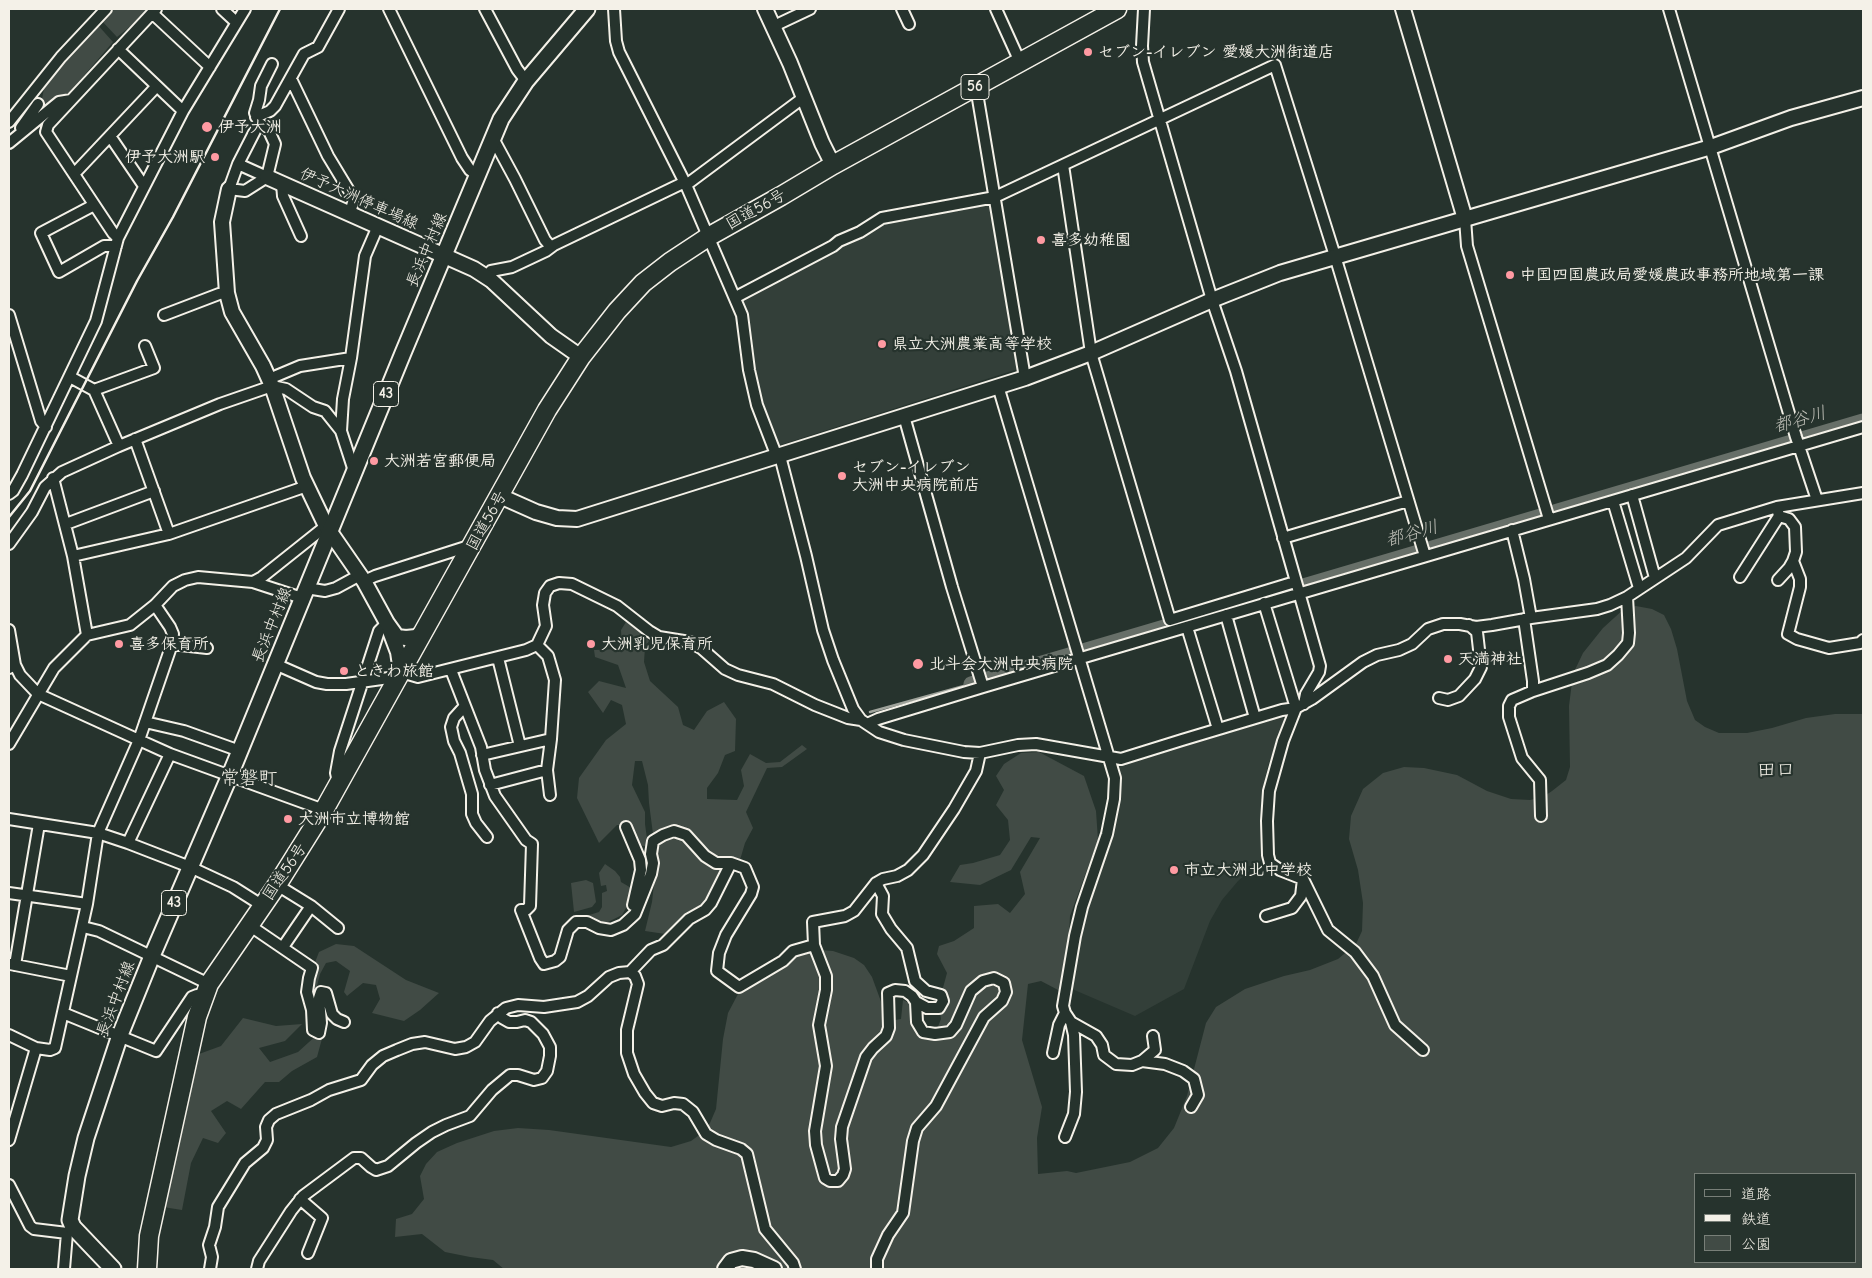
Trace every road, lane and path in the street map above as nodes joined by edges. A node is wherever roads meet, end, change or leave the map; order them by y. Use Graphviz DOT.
graph roads {
  1 [pos="106,9"];
  2 [pos="222,9"];
  3 [pos="245,9"];
  4 [pos="339,9"];
  5 [pos="390,9"];
  6 [pos="485,9"];
  7 [pos="587,9"];
  8 [pos="614,9"];
  9 [pos="765,9"];
  10 [pos="810,9"];
  11 [pos="902,9"];
  12 [pos="996,9"];
  13 [pos="1117,9"];
  14 [pos="1144,9"];
  15 [pos="1403,9"];
  16 [pos="1669,9"];
  17 [pos="154,11"];
  18 [pos="236,22"];
  19 [pos="909,24"];
  20 [pos="774,26"];
  21 [pos="118,50"];
  22 [pos="1020,62"];
  23 [pos="272,64"];
  24 [pos="210,67"];
  25 [pos="291,79"];
  26 [pos="526,81"];
  27 [pos="156,86"];
  28 [pos="976,87"];
  29 [pos="803,98"];
  30 [pos="1863,98"];
  31 [pos="71,100"];
  32 [pos="38,104"];
  33 [pos="183,111"];
  34 [pos="257,120"];
  35 [pos="1159,120"];
  36 [pos="9,122"];
  37 [pos="17,135"];
  38 [pos="110,136"];
  39 [pos="492,140"];
  40 [pos="9,144"];
  41 [pos="1711,147"];
  42 [pos="238,164"];
  43 [pos="833,165"];
  44 [pos="1063,165"];
  45 [pos="74,174"];
  46 [pos="478,175"];
  47 [pos="267,177"];
  48 [pos="685,183"];
  49 [pos="282,184"];
  50 [pos="144,186"];
  51 [pos="229,189"];
  52 [pos="995,197"];
  53 [pos="94,205"];
  54 [pos="350,214"];
  55 [pos="1465,219"];
  56 [pos="378,226"];
  57 [pos="301,236"];
  58 [pos="708,237"];
  59 [pos="117,242"];
  60 [pos="551,247"];
  61 [pos="444,256"];
  62 [pos="1335,256"];
  63 [pos="486,277"];
  64 [pos="227,293"];
  65 [pos="736,297"];
  66 [pos="1212,300"];
  67 [pos="9,315"];
  68 [pos="164,315"];
  69 [pos="145,346"];
  70 [pos="1091,353"];
  71 [pos="581,357"];
  72 [pos="351,358"];
  73 [pos="70,377"];
  74 [pos="1025,378"];
  75 [pos="270,382"];
  76 [pos="998,386"];
  77 [pos="94,390"];
  78 [pos="904,416"];
  79 [pos="46,427"];
  80 [pos="1863,427"];
  81 [pos="341,431"];
  82 [pos="135,439"];
  83 [pos="1798,442"];
  84 [pos="119,446"];
  85 [pos="778,457"];
  86 [pos="354,471"];
  87 [pos="53,478"];
  88 [pos="307,486"];
  89 [pos="154,491"];
  90 [pos="1863,493"];
  91 [pos="9,494"];
  92 [pos="1632,495"];
  93 [pos="500,496"];
  94 [pos="1817,500"];
  95 [pos="1613,501"];
  96 [pos="1408,502"];
  97 [pos="1778,512"];
  98 [pos="1548,515"];
  99 [pos="66,524"];
  100 [pos="328,530"];
  101 [pos="1512,530"];
  102 [pos="170,534"];
  103 [pos="1283,538"];
  104 [pos="9,544"];
  105 [pos="473,545"];
  106 [pos="1423,552"];
  107 [pos="73,556"];
  108 [pos="1793,561"];
  109 [pos="1740,577"];
  110 [pos="362,578"];
  111 [pos="1655,578"];
  112 [pos="1778,580"];
  113 [pos="253,582"];
  114 [pos="1297,588"];
  115 [pos="1639,588"];
  116 [pos="304,593"];
  117 [pos="1627,596"];
  118 [pos="1264,604"];
  119 [pos="155,605"];
  120 [pos="1226,615"];
  121 [pos="1528,619"];
  122 [pos="387,623"];
  123 [pos="1172,625"];
  124 [pos="1470,626"];
  125 [pos="1187,627"];
  126 [pos="9,630"];
  127 [pos="423,632"];
  128 [pos="87,635"];
  129 [pos="1863,640"];
  130 [pos="172,644"];
  131 [pos="537,645"];
  132 [pos="207,648"];
  133 [pos="1079,654"];
  134 [pos="498,658"];
  135 [pos="275,664"];
  136 [pos="12,667"];
  137 [pos="451,670"];
  138 [pos="398,676"];
  139 [pos="362,682"];
  140 [pos="982,682"];
  141 [pos="1532,691"];
  142 [pos="38,694"];
  143 [pos="1439,698"];
  144 [pos="1300,706"];
  145 [pos="464,707"];
  146 [pos="1255,718"];
  147 [pos="145,722"];
  148 [pos="864,722"];
  149 [pos="1218,729"];
  150 [pos="550,739"];
  151 [pos="139,740"];
  152 [pos="9,744"];
  153 [pos="520,746"];
  154 [pos="240,751"];
  155 [pos="980,753"];
  156 [pos="170,754"];
  157 [pos="482,755"];
  158 [pos="1109,758"];
  159 [pos="547,770"];
  160 [pos="230,775"];
  161 [pos="339,784"];
  162 [pos="490,785"];
  163 [pos="550,795"];
  164 [pos="324,810"];
  165 [pos="1541,816"];
  166 [pos="9,819"];
  167 [pos="40,824"];
  168 [pos="626,828"];
  169 [pos="98,833"];
  170 [pos="487,837"];
  171 [pos="128,843"];
  172 [pos="731,863"];
  173 [pos="190,866"];
  174 [pos="1303,879"];
  175 [pos="876,883"];
  176 [pos="277,885"];
  177 [pos="9,893"];
  178 [pos="28,897"];
  179 [pos="87,904"];
  180 [pos="263,906"];
  181 [pos="311,906"];
  182 [pos="1266,916"];
  183 [pos="249,925"];
  184 [pos="83,927"];
  185 [pos="338,928"];
  186 [pos="611,930"];
  187 [pos="814,945"];
  188 [pos="283,947"];
  189 [pos="152,956"];
  190 [pos="12,964"];
  191 [pos="630,972"];
  192 [pos="72,976"];
  193 [pos="206,990"];
  194 [pos="916,1002"];
  195 [pos="63,1013"];
  196 [pos="498,1013"];
  197 [pos="1065,1013"];
  198 [pos="344,1022"];
  199 [pos="1071,1022"];
  200 [pos="9,1035"];
  201 [pos="120,1035"];
  202 [pos="1153,1036"];
  203 [pos="36,1048"];
  204 [pos="1423,1050"];
  205 [pos="1053,1053"];
  206 [pos="1142,1061"];
  207 [pos="1191,1107"];
  208 [pos="1065,1136"];
  209 [pos="9,1140"];
  210 [pos="9,1185"];
  211 [pos="300,1199"];
  212 [pos="70,1230"];
  213 [pos="308,1253"];
  214 [pos="64,1269"];
  215 [pos="113,1269"];
  216 [pos="147,1269"];
  217 [pos="210,1269"];
  218 [pos="256,1269"];
  219 [pos="725,1269"];
  220 [pos="774,1269"];
  221 [pos="795,1269"];
  222 [pos="877,1269"];
  1 -- 36 [label="street"];
  2 -- 18 [label="street"];
  3 -- 18 [label="street"];
  4 -- 25 [label="street"];
  5 -- 46 [label="street"];
  6 -- 26 [label="street"];
  7 -- 26 [label="main road, 長浜中村線 / 43"];
  8 -- 48 [label="street"];
  9 -- 20 [label="street"];
  10 -- 20 [label="street"];
  11 -- 19 [label="street"];
  12 -- 22 [label="street"];
  13 -- 22 [label="highway, 国道56号 / 56"];
  14 -- 35 [label="street"];
  15 -- 55 [label="street"];
  16 -- 41 [label="street"];
  17 -- 21 [label="street"];
  17 -- 24 [label="street"];
  18 -- 24 [label="street"];
  20 -- 29 [label="street"];
  21 -- 27 [label="street"];
  21 -- 31 [label="street"];
  22 -- 28 [label="highway, 国道56号 / 56"];
  23 -- 34 [label="street"];
  24 -- 33 [label="street"];
  25 -- 34 [label="street"];
  25 -- 54 [label="street"];
  26 -- 39 [label="main road, 長浜中村線 / 43"];
  27 -- 33 [label="street"];
  27 -- 38 [label="street"];
  28 -- 43 [label="highway, 国道56号 / 56"];
  28 -- 52 [label="street"];
  29 -- 43 [label="street"];
  29 -- 48 [label="street"];
  30 -- 41 [label="street"];
  31 -- 37 [label="street"];
  31 -- 45 [label="street"];
  32 -- 37 [label="street"];
  33 -- 50 [label="street"];
  34 -- 42 [label="street"];
  34 -- 47 [label="street"];
  35 -- 44 [label="street"];
  35 -- 62 [label="street"];
  35 -- 66 [label="street"];
  37 -- 40 [label="street"];
  38 -- 45 [label="street"];
  38 -- 50 [label="street"];
  39 -- 46 [label="main road, 長浜中村線 / 43"];
  39 -- 60 [label="street"];
  41 -- 55 [label="street"];
  41 -- 83 [label="street"];
  42 -- 47 [label="street"];
  42 -- 51 [label="street"];
  43 -- 58 [label="highway, 国道56号 / 56"];
  44 -- 52 [label="street"];
  44 -- 70 [label="street"];
  45 -- 53 [label="street"];
  46 -- 61 [label="main road, 長浜中村線 / 43"];
  47 -- 49 [label="street, 伊予大洲停車場線"];
  47 -- 51 [label="street"];
  48 -- 58 [label="street"];
  48 -- 60 [label="street"];
  49 -- 54 [label="street, 伊予大洲停車場線"];
  49 -- 57 [label="street"];
  50 -- 59 [label="street"];
  51 -- 64 [label="street"];
  52 -- 65 [label="street"];
  52 -- 74 [label="street"];
  53 -- 59 [label="street"];
  53 -- 59 [label="street"];
  54 -- 56 [label="street, 伊予大洲停車場線"];
  55 -- 62 [label="street"];
  55 -- 98 [label="street"];
  56 -- 61 [label="street, 伊予大洲停車場線"];
  56 -- 72 [label="street"];
  58 -- 65 [label="street"];
  58 -- 71 [label="highway, 国道56号 / 56"];
  59 -- 73 [label="street"];
  60 -- 63 [label="street"];
  61 -- 63 [label="street, 伊予大洲停車場線"];
  61 -- 86 [label="main road, 長浜中村線 / 43"];
  62 -- 66 [label="street"];
  62 -- 96 [label="street"];
  63 -- 71 [label="street, 伊予大洲停車場線"];
  64 -- 68 [label="street"];
  64 -- 75 [label="street"];
  65 -- 85 [label="street"];
  66 -- 70 [label="street"];
  66 -- 103 [label="street"];
  67 -- 79 [label="street"];
  69 -- 77 [label="street"];
  70 -- 74 [label="street"];
  70 -- 123 [label="street"];
  71 -- 93 [label="highway, 国道56号 / 56"];
  72 -- 75 [label="street"];
  72 -- 81 [label="street"];
  73 -- 77 [label="street"];
  73 -- 79 [label="street"];
  74 -- 76 [label="street"];
  75 -- 81 [label="street"];
  75 -- 82 [label="street"];
  75 -- 88 [label="street"];
  76 -- 78 [label="street"];
  76 -- 133 [label="street"];
  77 -- 84 [label="street"];
  78 -- 85 [label="street"];
  78 -- 140 [label="street"];
  79 -- 91 [label="street"];
  80 -- 83 [label="street"];
  81 -- 86 [label="street"];
  82 -- 84 [label="street"];
  82 -- 89 [label="street"];
  83 -- 92 [label="street"];
  83 -- 94 [label="street"];
  84 -- 87 [label="street"];
  85 -- 93 [label="street"];
  85 -- 148 [label="street"];
  86 -- 100 [label="main road, 長浜中村線 / 43"];
  87 -- 99 [label="street"];
  87 -- 104 [label="street"];
  88 -- 100 [label="street"];
  88 -- 102 [label="street"];
  89 -- 99 [label="street"];
  89 -- 102 [label="street"];
  90 -- 94 [label="street"];
  92 -- 95 [label="street"];
  92 -- 111 [label="street"];
  93 -- 105 [label="highway, 国道56号 / 56"];
  94 -- 97 [label="street"];
  95 -- 98 [label="street"];
  95 -- 115 [label="street"];
  96 -- 103 [label="street"];
  96 -- 106 [label="street"];
  97 -- 108 [label="street"];
  97 -- 109 [label="street"];
  97 -- 111 [label="street"];
  98 -- 101 [label="street"];
  99 -- 107 [label="street"];
  100 -- 110 [label="street"];
  100 -- 113 [label="street"];
  100 -- 116 [label="main road, 長浜中村線 / 43"];
  101 -- 106 [label="street"];
  101 -- 121 [label="street"];
  102 -- 107 [label="street"];
  103 -- 114 [label="street"];
  105 -- 110 [label="street"];
  105 -- 127 [label="highway, 国道56号 / 56"];
  106 -- 114 [label="street"];
  107 -- 128 [label="street"];
  108 -- 112 [label="street"];
  108 -- 129 [label="street"];
  110 -- 116 [label="street"];
  110 -- 122 [label="street"];
  111 -- 115 [label="street"];
  113 -- 116 [label="street"];
  113 -- 119 [label="street"];
  114 -- 118 [label="street"];
  114 -- 123 [label="street"];
  114 -- 144 [label="street"];
  115 -- 117 [label="street"];
  116 -- 135 [label="main road, 長浜中村線 / 43"];
  117 -- 121 [label="street"];
  117 -- 141 [label="street"];
  118 -- 120 [label="street"];
  118 -- 144 [label="street"];
  119 -- 128 [label="street"];
  119 -- 130 [label="street"];
  120 -- 125 [label="street"];
  120 -- 146 [label="street"];
  121 -- 124 [label="street"];
  121 -- 141 [label="street"];
  122 -- 127 [label="street"];
  122 -- 138 [label="street"];
  122 -- 139 [label="street"];
  123 -- 125 [label="street"];
  123 -- 133 [label="street"];
  124 -- 143 [label="street"];
  124 -- 144 [label="street"];
  125 -- 149 [label="street"];
  126 -- 136 [label="street"];
  127 -- 138 [label="highway, 国道56号 / 56"];
  128 -- 142 [label="street"];
  130 -- 132 [label="street"];
  130 -- 147 [label="street"];
  131 -- 134 [label="street"];
  131 -- 148 [label="street"];
  131 -- 150 [label="street"];
  133 -- 140 [label="street"];
  133 -- 158 [label="street"];
  134 -- 137 [label="street"];
  134 -- 153 [label="street"];
  135 -- 139 [label="street"];
  135 -- 154 [label="main road, 長浜中村線 / 43"];
  136 -- 142 [label="street"];
  137 -- 138 [label="street"];
  137 -- 145 [label="street"];
  138 -- 139 [label="street"];
  138 -- 161 [label="highway, 国道56号 / 56"];
  139 -- 161 [label="street"];
  140 -- 148 [label="street"];
  141 -- 165 [label="street"];
  142 -- 151 [label="street"];
  142 -- 152 [label="street"];
  144 -- 146 [label="street"];
  144 -- 174 [label="street"];
  145 -- 157 [label="street"];
  145 -- 170 [label="street"];
  146 -- 149 [label="street"];
  147 -- 151 [label="street"];
  147 -- 154 [label="street"];
  148 -- 155 [label="street"];
  149 -- 158 [label="street"];
  150 -- 153 [label="street"];
  150 -- 159 [label="street"];
  151 -- 156 [label="street"];
  151 -- 169 [label="street"];
  153 -- 157 [label="street"];
  154 -- 160 [label="main road, 長浜中村線 / 43"];
  155 -- 158 [label="street"];
  155 -- 175 [label="street"];
  156 -- 160 [label="street"];
  156 -- 171 [label="street"];
  157 -- 162 [label="street"];
  158 -- 197 [label="street"];
  159 -- 162 [label="street"];
  159 -- 163 [label="street"];
  160 -- 164 [label="street"];
  160 -- 173 [label="main road, 長浜中村線 / 43"];
  161 -- 164 [label="highway, 国道56号 / 56"];
  162 -- 186 [label="street"];
  164 -- 176 [label="highway, 国道56号 / 56"];
  166 -- 167 [label="street"];
  167 -- 169 [label="street"];
  167 -- 178 [label="street"];
  168 -- 186 [label="street"];
  169 -- 171 [label="street"];
  169 -- 179 [label="street"];
  171 -- 173 [label="street"];
  172 -- 186 [label="street"];
  172 -- 187 [label="street"];
  172 -- 191 [label="street"];
  173 -- 180 [label="street"];
  173 -- 189 [label="main road, 長浜中村線 / 43"];
  174 -- 182 [label="street"];
  174 -- 204 [label="street"];
  175 -- 187 [label="street"];
  175 -- 194 [label="street"];
  176 -- 180 [label="highway, 国道56号 / 56"];
  176 -- 181 [label="street"];
  177 -- 178 [label="street"];
  178 -- 179 [label="street"];
  178 -- 190 [label="street"];
  179 -- 184 [label="street"];
  180 -- 183 [label="highway, 国道56号 / 56"];
  181 -- 185 [label="street"];
  181 -- 188 [label="street"];
  183 -- 188 [label="street"];
  183 -- 193 [label="highway, 国道56号 / 56"];
  184 -- 189 [label="street"];
  184 -- 192 [label="street"];
  187 -- 194 [label="street"];
  188 -- 198 [label="street"];
  189 -- 193 [label="street"];
  189 -- 201 [label="main road, 長浜中村線 / 43"];
  190 -- 192 [label="street"];
  191 -- 196 [label="street"];
  191 -- 221 [label="street"];
  192 -- 195 [label="street"];
  193 -- 201 [label="street"];
  193 -- 216 [label="highway, 国道56号 / 56"];
  194 -- 222 [label="street"];
  195 -- 201 [label="street"];
  195 -- 203 [label="street"];
  196 -- 211 [label="street"];
  196 -- 217 [label="street"];
  197 -- 199 [label="street"];
  197 -- 205 [label="street"];
  199 -- 206 [label="street"];
  199 -- 208 [label="street"];
  200 -- 203 [label="street"];
  201 -- 212 [label="main road, 長浜中村線 / 43"];
  202 -- 206 [label="street"];
  203 -- 209 [label="street"];
  206 -- 207 [label="street"];
  210 -- 212 [label="street"];
  211 -- 213 [label="street"];
  211 -- 218 [label="street"];
  212 -- 214 [label="street"];
  212 -- 215 [label="main road"];
  219 -- 220 [label="street"];
}
